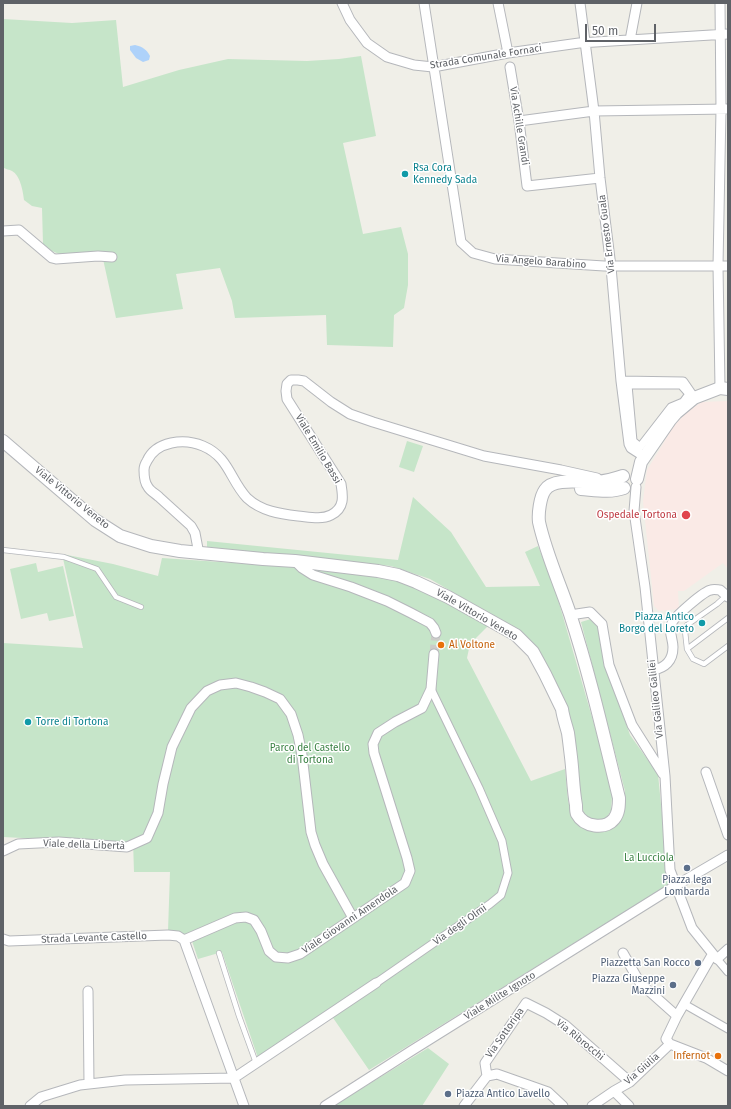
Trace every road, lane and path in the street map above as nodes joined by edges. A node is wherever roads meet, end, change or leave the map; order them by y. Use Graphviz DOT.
graph roads {
  1 [pos="342,3"];
  2 [pos="424,3"];
  3 [pos="498,3"];
  4 [pos="580,3"];
  5 [pos="637,3"];
  6 [pos="720,3"];
  7 [pos="724,34"];
  8 [pos="630,40"];
  9 [pos="585,42"];
  10 [pos="508,53"];
  11 [pos="433,67"];
  12 [pos="510,67"];
  13 [pos="725,109"];
  14 [pos="594,111"];
  15 [pos="519,121"];
  16 [pos="600,178"];
  17 [pos="3,231"];
  18 [pos="112,257"];
  19 [pos="718,266"];
  20 [pos="728,266"];
  21 [pos="611,267"];
  22 [pos="621,381"];
  23 [pos="724,389"];
  24 [pos="698,396"];
  25 [pos="3,441"];
  26 [pos="642,455"];
  27 [pos="608,481"];
  28 [pos="629,482"];
  29 [pos="543,496"];
  30 [pos="3,550"];
  31 [pos="199,554"];
  32 [pos="295,561"];
  33 [pos="728,596"];
  34 [pos="141,607"];
  35 [pos="570,615"];
  36 [pos="728,618"];
  37 [pos="436,633"];
  38 [pos="728,646"];
  39 [pos="687,649"];
  40 [pos="434,654"];
  41 [pos="653,670"];
  42 [pos="431,690"];
  43 [pos="706,772"];
  44 [pos="664,776"];
  45 [pos="728,835"];
  46 [pos="3,851"];
  47 [pos="728,855"];
  48 [pos="675,886"];
  49 [pos="354,918"];
  50 [pos="3,939"];
  51 [pos="184,940"];
  52 [pos="728,949"];
  53 [pos="219,953"];
  54 [pos="622,953"];
  55 [pos="715,957"];
  56 [pos="728,972"];
  57 [pos="376,982"];
  58 [pos="88,991"];
  59 [pos="526,1004"];
  60 [pos="684,1004"];
  61 [pos="677,1016"];
  62 [pos="728,1028"];
  63 [pos="670,1044"];
  64 [pos="256,1063"];
  65 [pos="728,1071"];
  66 [pos="487,1076"];
  67 [pos="234,1078"];
  68 [pos="630,1082"];
  69 [pos="90,1084"];
  70 [pos="614,1091"];
  71 [pos="30,1106"];
  72 [pos="244,1106"];
  73 [pos="325,1106"];
  74 [pos="464,1106"];
  75 [pos="563,1106"];
  76 [pos="592,1106"];
  77 [pos="629,1106"];
  1 -- 11 [label="street, Strada Comunale Fornaci"];
  2 -- 11 [label="street, Via Angelo Barabino"];
  3 -- 10 [label="street"];
  4 -- 9 [label="street, Via Ernesto Guala"];
  5 -- 8 [label="street"];
  6 -- 7 [label="street"];
  7 -- 8 [label="street, Strada Comunale Fornaci"];
  7 -- 13 [label="street"];
  8 -- 9 [label="street, Strada Comunale Fornaci"];
  9 -- 10 [label="street, Strada Comunale Fornaci"];
  9 -- 14 [label="street, Via Ernesto Guala"];
  10 -- 11 [label="street, Strada Comunale Fornaci"];
  11 -- 21 [label="street, Via Angelo Barabino"];
  12 -- 15 [label="street, Via Achille Grandi"];
  13 -- 14 [label="street"];
  13 -- 19 [label="street"];
  14 -- 15 [label="street"];
  14 -- 16 [label="street, Via Ernesto Guala"];
  15 -- 16 [label="street, Via Achille Grandi"];
  16 -- 21 [label="street, Via Ernesto Guala"];
  17 -- 18 [label="street"];
  19 -- 20 [label="street, Via Angelo Barabino"];
  19 -- 21 [label="street, Via Angelo Barabino"];
  19 -- 23 [label="street"];
  21 -- 22 [label="street, Via Ernesto Guala"];
  22 -- 24 [label="street"];
  22 -- 26 [label="street, Via Ernesto Guala"];
  23 -- 24 [label="street"];
  24 -- 26 [label="street"];
  25 -- 31 [label="street, Viale Vittorio Veneto"];
  26 -- 26 [label="street"];
  26 -- 28 [label="street"];
  27 -- 28 [label="street"];
  27 -- 29 [label="street"];
  27 -- 31 [label="street, Viale Emilio Bassi"];
  28 -- 29 [label="street"];
  28 -- 41 [label="street, Via Galileo Galilei"];
  29 -- 35 [label="street, Viale Vittorio Veneto"];
  30 -- 34 [label="lane"];
  31 -- 32 [label="street, Viale Vittorio Veneto"];
  32 -- 35 [label="street, Viale Vittorio Veneto"];
  32 -- 37 [label="street"];
  33 -- 39 [label="lane"];
  33 -- 41 [label="street"];
  35 -- 44 [label="street"];
  36 -- 39 [label="lane"];
  38 -- 39 [label="lane"];
  40 -- 42 [label="street"];
  41 -- 44 [label="street, Via Galileo Galilei"];
  42 -- 49 [label="street, Viale Giovanni Amendola"];
  42 -- 57 [label="street, Via degli Olmi"];
  43 -- 45 [label="street"];
  44 -- 48 [label="street, Via Galileo Galilei"];
  46 -- 49 [label="street, Viale della Libertà"];
  47 -- 48 [label="street"];
  48 -- 55 [label="street, Via Galileo Galilei"];
  48 -- 73 [label="street, Viale Milite Ignoto"];
  49 -- 51 [label="street, Viale Giovanni Amendola"];
  50 -- 51 [label="street, Strada Levante Castello"];
  51 -- 67 [label="street"];
  52 -- 55 [label="street"];
  53 -- 64 [label="lane"];
  54 -- 61 [label="street"];
  55 -- 56 [label="street"];
  55 -- 60 [label="street"];
  57 -- 64 [label="street, Via degli Olmi"];
  58 -- 69 [label="street"];
  59 -- 66 [label="street, Via Sottoripa"];
  59 -- 68 [label="street, Via Ribrocchi"];
  60 -- 61 [label="street"];
  60 -- 62 [label="street"];
  61 -- 63 [label="street"];
  63 -- 65 [label="street"];
  63 -- 68 [label="street, Via Giulia"];
  64 -- 67 [label="street, Via degli Olmi"];
  66 -- 74 [label="street"];
  66 -- 75 [label="street"];
  67 -- 69 [label="street"];
  67 -- 72 [label="street"];
  68 -- 70 [label="street, Via Giulia"];
  69 -- 71 [label="street"];
  70 -- 76 [label="street, Via Giulia"];
  70 -- 77 [label="street"];
}
